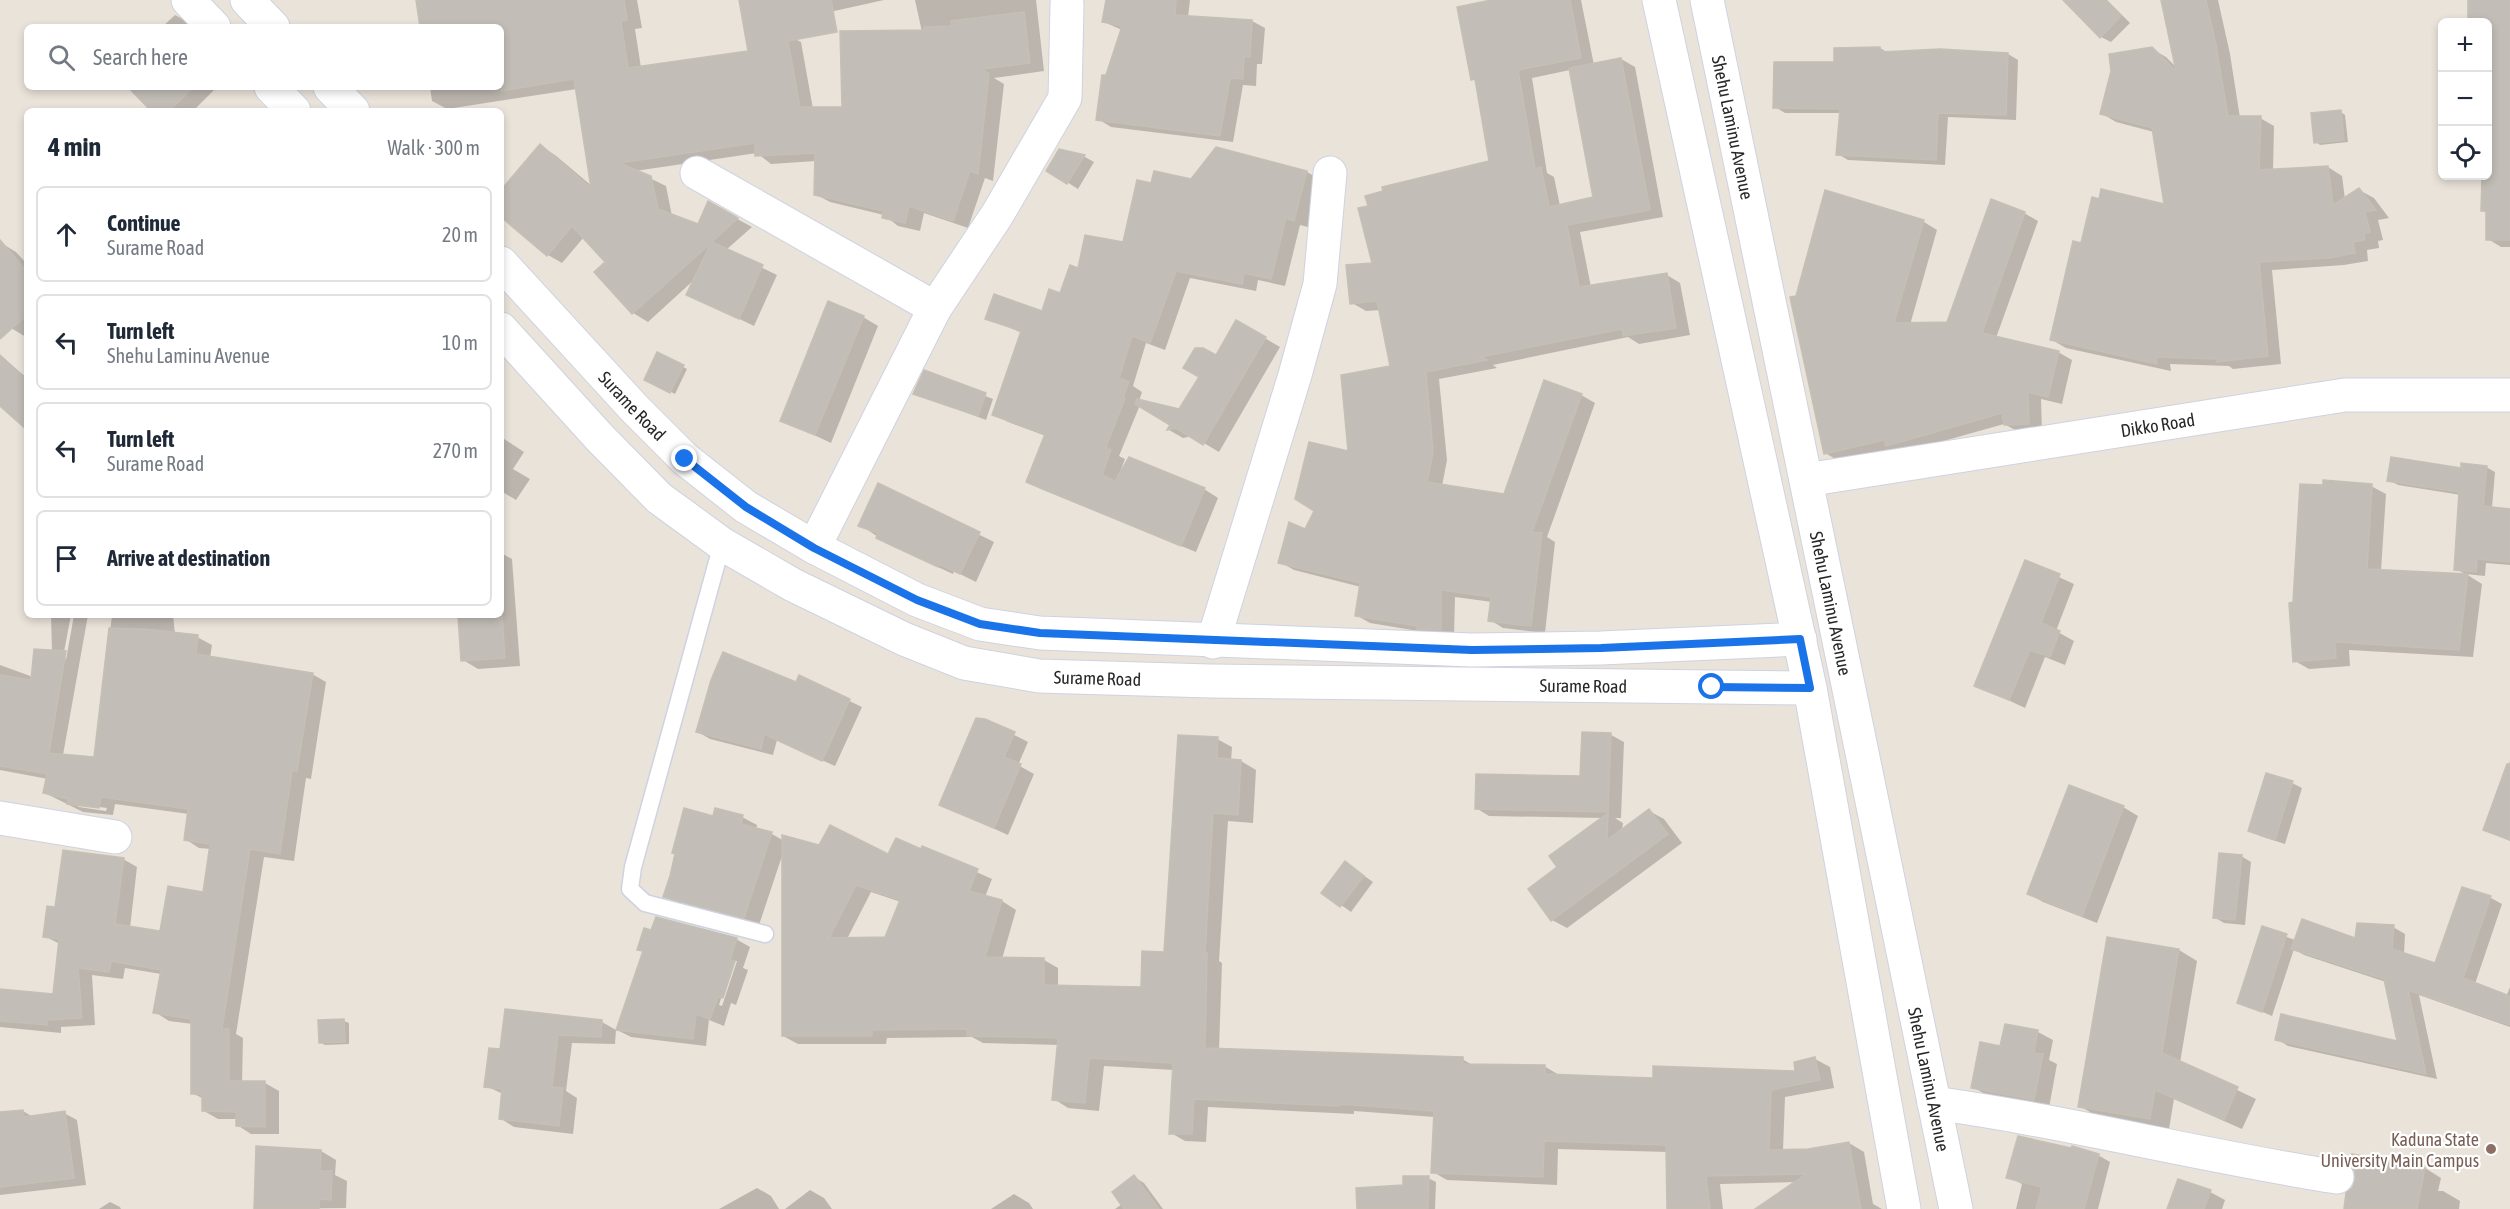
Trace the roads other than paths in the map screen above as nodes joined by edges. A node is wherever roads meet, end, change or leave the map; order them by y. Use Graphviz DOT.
graph roads {
  1 [pos="188,0"];
  2 [pos="248,0"];
  3 [pos="1659,0"];
  4 [pos="1707,0"];
  5 [pos="1067,4"];
  6 [pos="211,24"];
  7 [pos="270,24"];
  8 [pos="274,90"];
  9 [pos="333,90"];
  10 [pos="291,108"];
  11 [pos="351,108"];
  12 [pos="697,173"];
  13 [pos="1330,173"];
  14 [pos="504,266"];
  15 [pos="535,297"];
  16 [pos="935,308"];
  17 [pos="504,324"];
  18 [pos="504,330"];
  19 [pos="2510,395"];
  20 [pos="1806,480"];
  21 [pos="722,544"];
  22 [pos="814,548"];
  23 [pos="1800,639"];
  24 [pos="1213,642"];
  25 [pos="1810,688"];
  26 [pos="0,818"];
  27 [pos="115,837"];
  28 [pos="765,934"];
  29 [pos="1934,1103"];
  30 [pos="2337,1177"];
  31 [pos="1904,1209"];
  32 [pos="1956,1209"];
  1 -- 6 [label="street"];
  2 -- 7 [label="street"];
  3 -- 23 [label="street"];
  4 -- 20 [label="street, Shehu Laminu Avenue"];
  5 -- 16 [label="street"];
  8 -- 10 [label="street"];
  9 -- 11 [label="street"];
  12 -- 16 [label="street"];
  13 -- 24 [label="street"];
  14 -- 15 [label="street, Surame Road"];
  15 -- 17 [label="street"];
  15 -- 22 [label="street, Surame Road"];
  16 -- 22 [label="street"];
  18 -- 21 [label="street, Surame Road"];
  19 -- 20 [label="street, Dikko Road"];
  20 -- 29 [label="street, Shehu Laminu Avenue"];
  21 -- 25 [label="street, Surame Road"];
  21 -- 28 [label="lane"];
  22 -- 24 [label="street, Surame Road"];
  23 -- 24 [label="street, Surame Road"];
  23 -- 25 [label="street"];
  25 -- 31 [label="street"];
  26 -- 27 [label="street"];
  29 -- 30 [label="street"];
  29 -- 32 [label="street, Shehu Laminu Avenue"];
}
